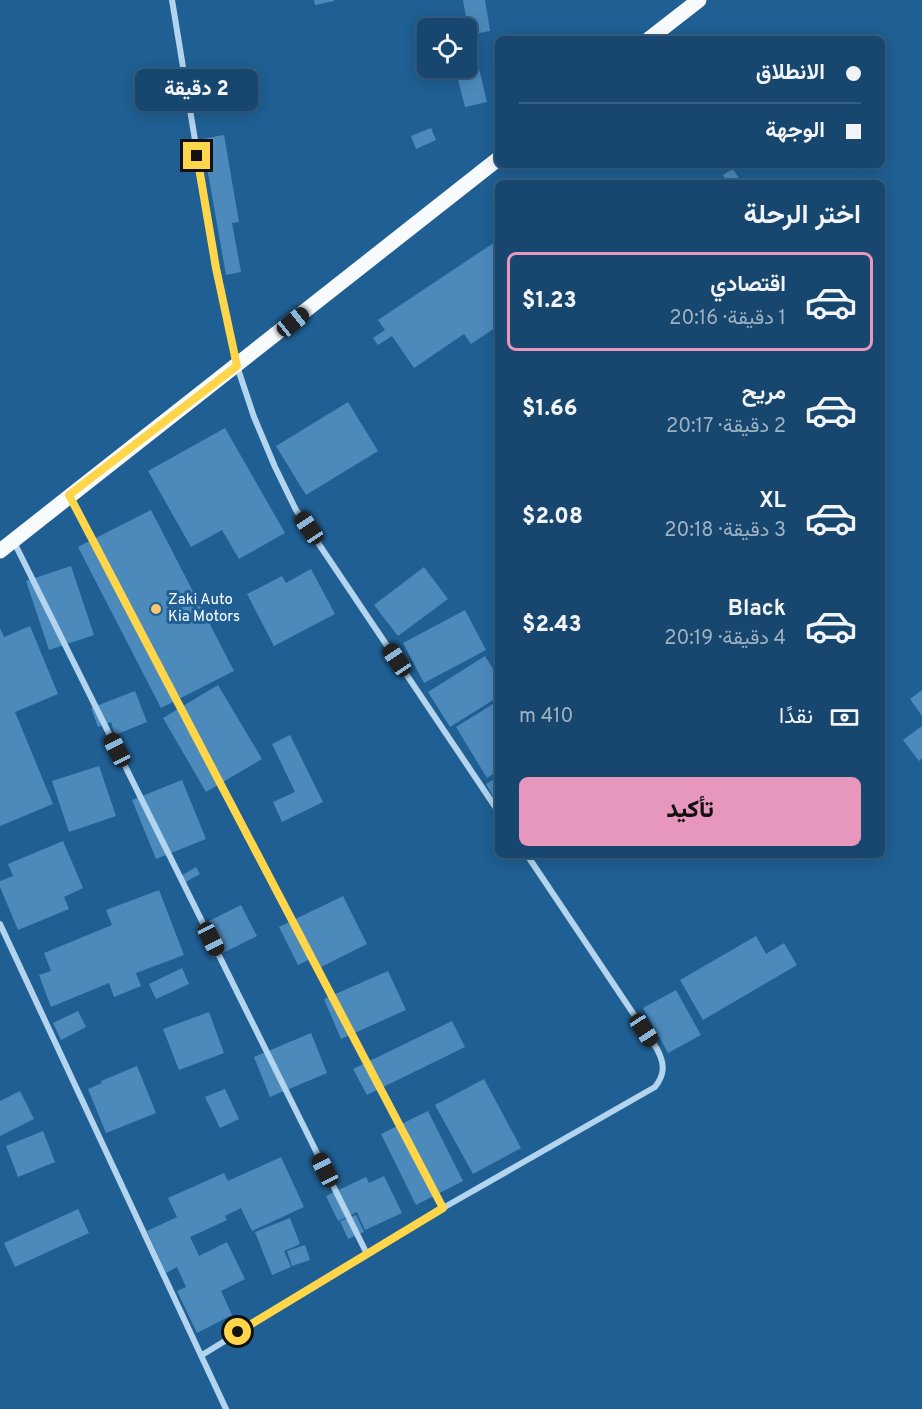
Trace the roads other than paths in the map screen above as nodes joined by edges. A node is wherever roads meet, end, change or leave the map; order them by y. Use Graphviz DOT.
graph roads {
  1 [pos="172,0"];
  2 [pos="699,0"];
  3 [pos="654,36"];
  4 [pos="495,161"];
  5 [pos="237,366"];
  6 [pos="69,495"];
  7 [pos="13,540"];
  8 [pos="0,551"];
  9 [pos="495,808"];
  10 [pos="529,858"];
  11 [pos="0,924"];
  12 [pos="443,1208"];
  13 [pos="367,1254"];
  14 [pos="202,1355"];
  15 [pos="226,1409"];
  1 -- 5 [label="street"];
  2 -- 3 [label="main road"];
  4 -- 5 [label="main road"];
  5 -- 6 [label="main road"];
  5 -- 9 [label="street"];
  6 -- 7 [label="main road"];
  6 -- 12 [label="street"];
  7 -- 8 [label="main road"];
  7 -- 13 [label="street"];
  10 -- 12 [label="street"];
  11 -- 14 [label="street"];
  12 -- 13 [label="street"];
  13 -- 14 [label="street"];
  14 -- 15 [label="street"];
}
